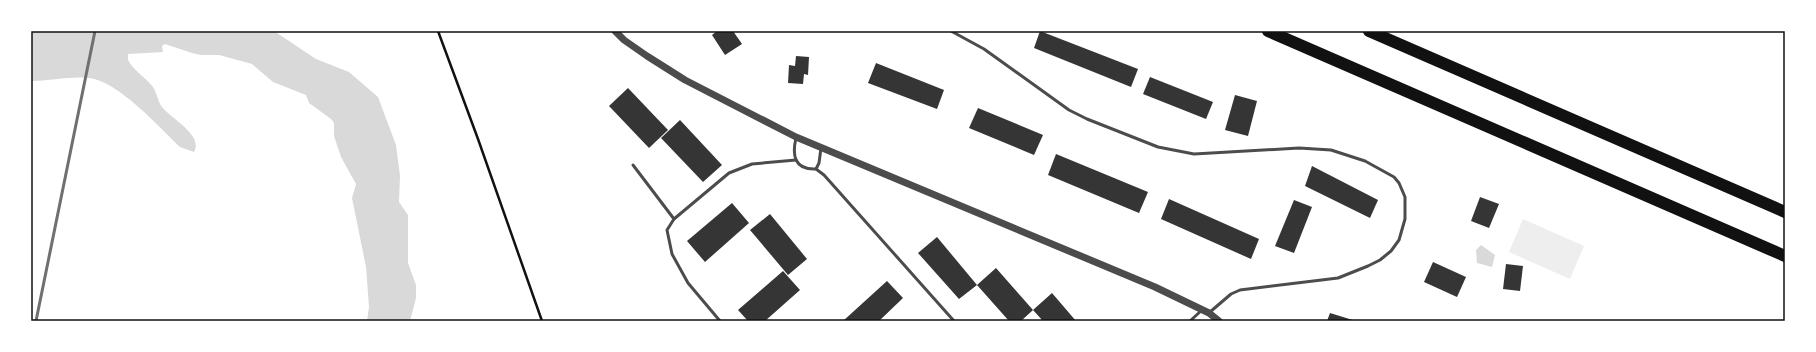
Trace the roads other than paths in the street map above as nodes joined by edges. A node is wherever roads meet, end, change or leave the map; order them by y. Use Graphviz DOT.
graph roads {
  1 [pos="614,31"];
  2 [pos="951,31"];
  3 [pos="1268,31"];
  4 [pos="1369,31"];
  5 [pos="796,136"];
  6 [pos="821,148"];
  7 [pos="796,160"];
  8 [pos="633,165"];
  9 [pos="816,169"];
  10 [pos="1785,212"];
  11 [pos="674,219"];
  12 [pos="1785,256"];
  13 [pos="1205,312"];
  14 [pos="720,321"];
  15 [pos="954,321"];
  16 [pos="1190,321"];
  17 [pos="1220,321"];
  1 -- 5 [label="street"];
  2 -- 13 [label="lane"];
  3 -- 12 [label="highway"];
  4 -- 10 [label="highway"];
  5 -- 6 [label="street"];
  5 -- 7 [label="lane"];
  6 -- 9 [label="lane"];
  6 -- 13 [label="street"];
  7 -- 9 [label="lane"];
  7 -- 11 [label="lane"];
  8 -- 11 [label="lane"];
  9 -- 15 [label="lane"];
  11 -- 14 [label="lane"];
  13 -- 16 [label="lane"];
  13 -- 17 [label="street"];
}
